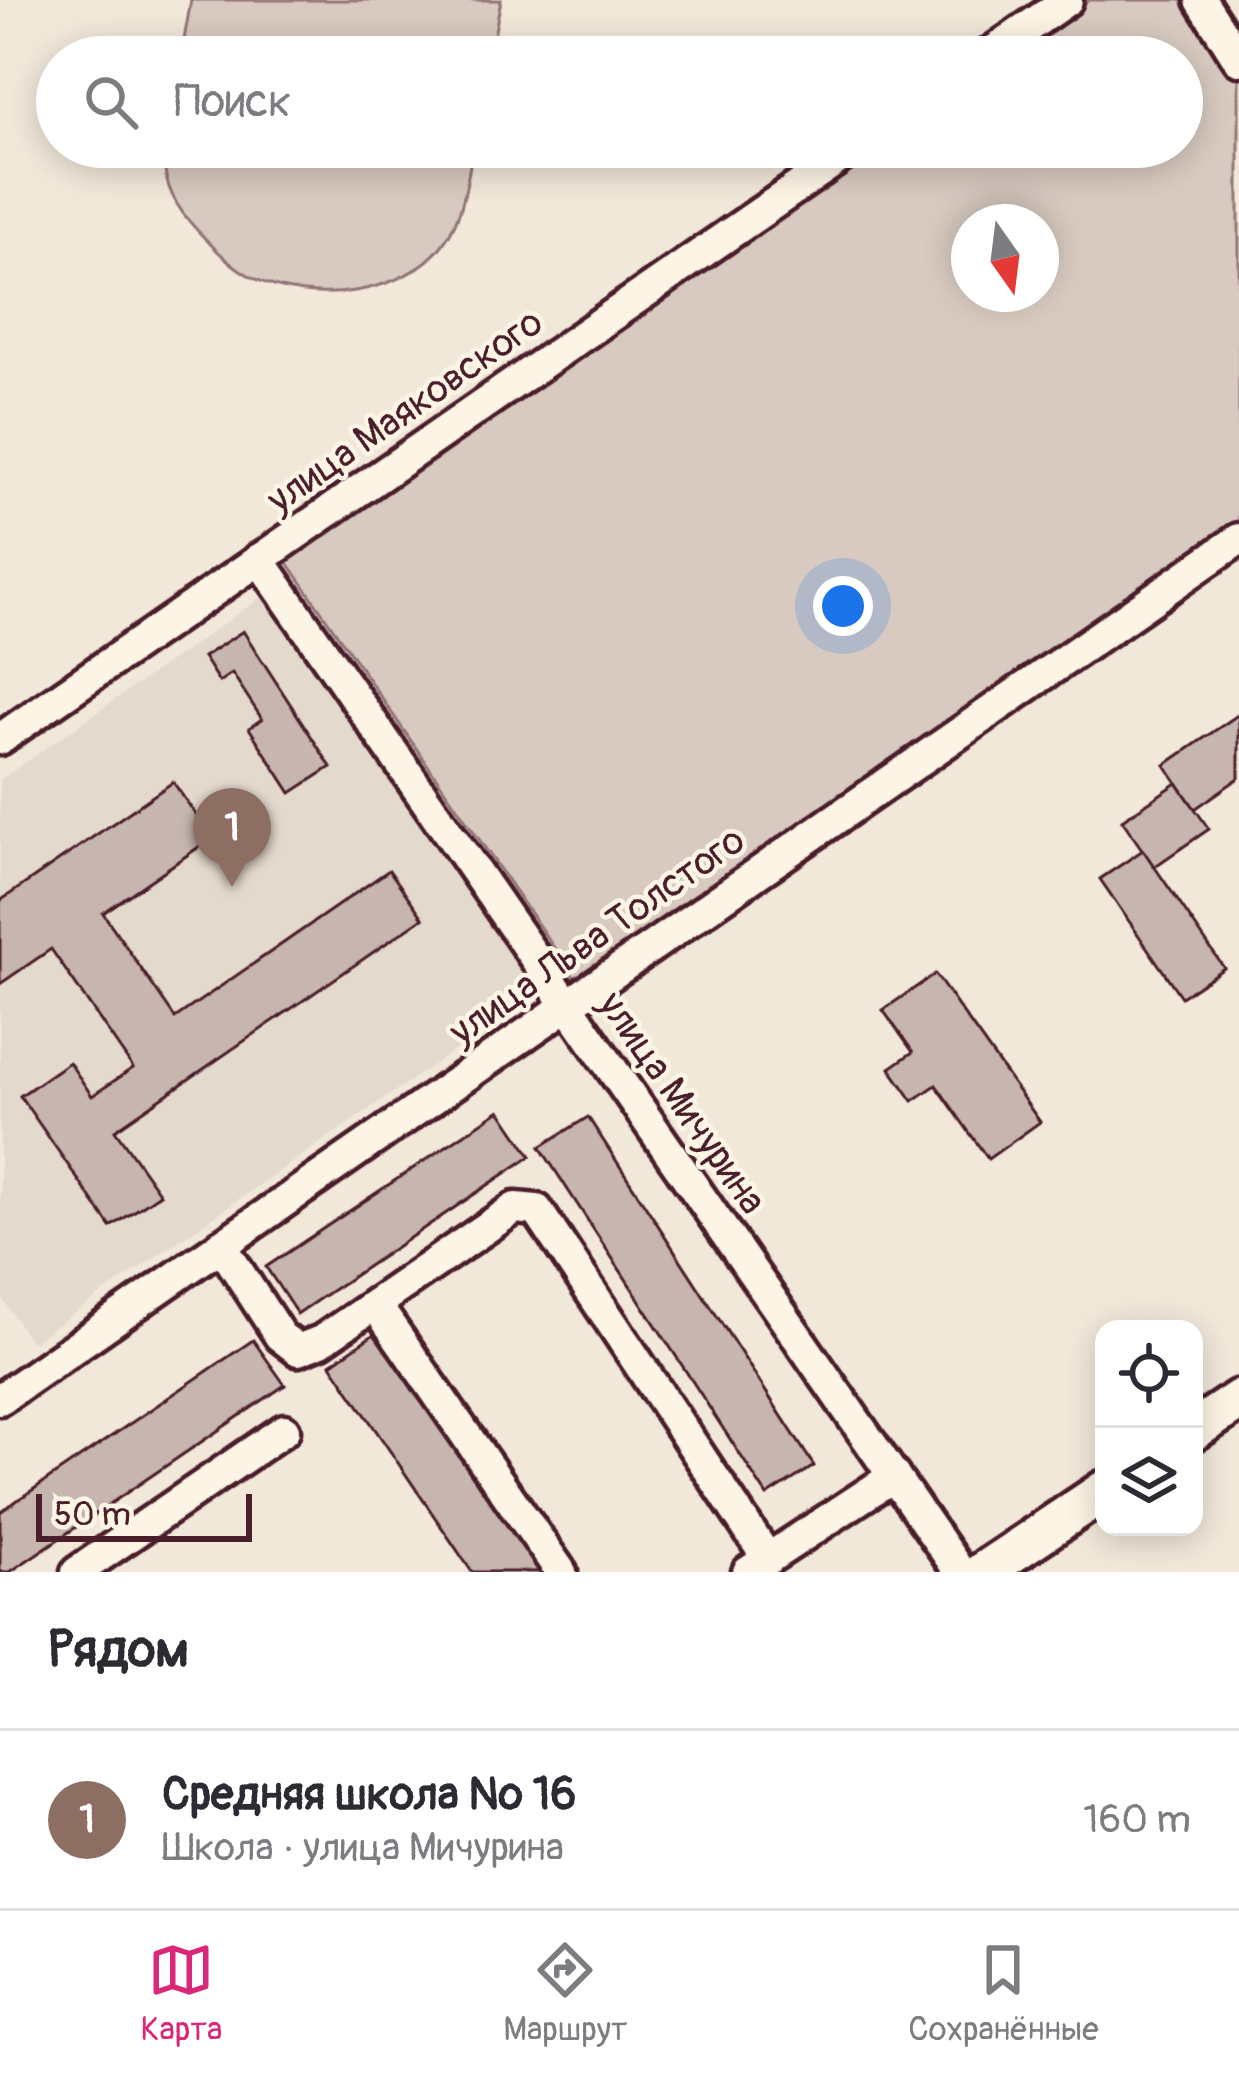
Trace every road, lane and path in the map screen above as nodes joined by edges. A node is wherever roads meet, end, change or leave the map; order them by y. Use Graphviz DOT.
graph roads {
  1 [pos="1067,0"];
  2 [pos="1202,0"];
  3 [pos="1015,36"];
  4 [pos="1239,59"];
  5 [pos="824,168"];
  6 [pos="1239,539"];
  7 [pos="259,559"];
  8 [pos="0,739"];
  9 [pos="566,1005"];
  10 [pos="221,1245"];
  11 [pos="375,1304"];
  12 [pos="0,1399"];
  13 [pos="1239,1400"];
  14 [pos="1197,1428"];
  15 [pos="284,1430"];
  16 [pos="894,1476"];
  17 [pos="1095,1497"];
  18 [pos="758,1565"];
  19 [pos="77,1572"];
  20 [pos="561,1572"];
  21 [pos="960,1572"];
  22 [pos="983,1572"];
  1 -- 3 [label="street"];
  2 -- 4 [label="street"];
  5 -- 7 [label="street, улица Маяковского"];
  6 -- 9 [label="street, улица Льва Толстого"];
  7 -- 8 [label="street, улица Маяковского"];
  7 -- 9 [label="street, улица Мичурина"];
  9 -- 10 [label="street, улица Льва Толстого"];
  9 -- 16 [label="street, улица Мичурина"];
  10 -- 11 [label="street"];
  10 -- 12 [label="street, улица Льва Толстого"];
  11 -- 18 [label="street"];
  11 -- 20 [label="street"];
  13 -- 14 [label="main road"];
  15 -- 19 [label="street"];
  16 -- 18 [label="street"];
  16 -- 21 [label="street, улица Мичурина"];
  17 -- 22 [label="main road"];
}
